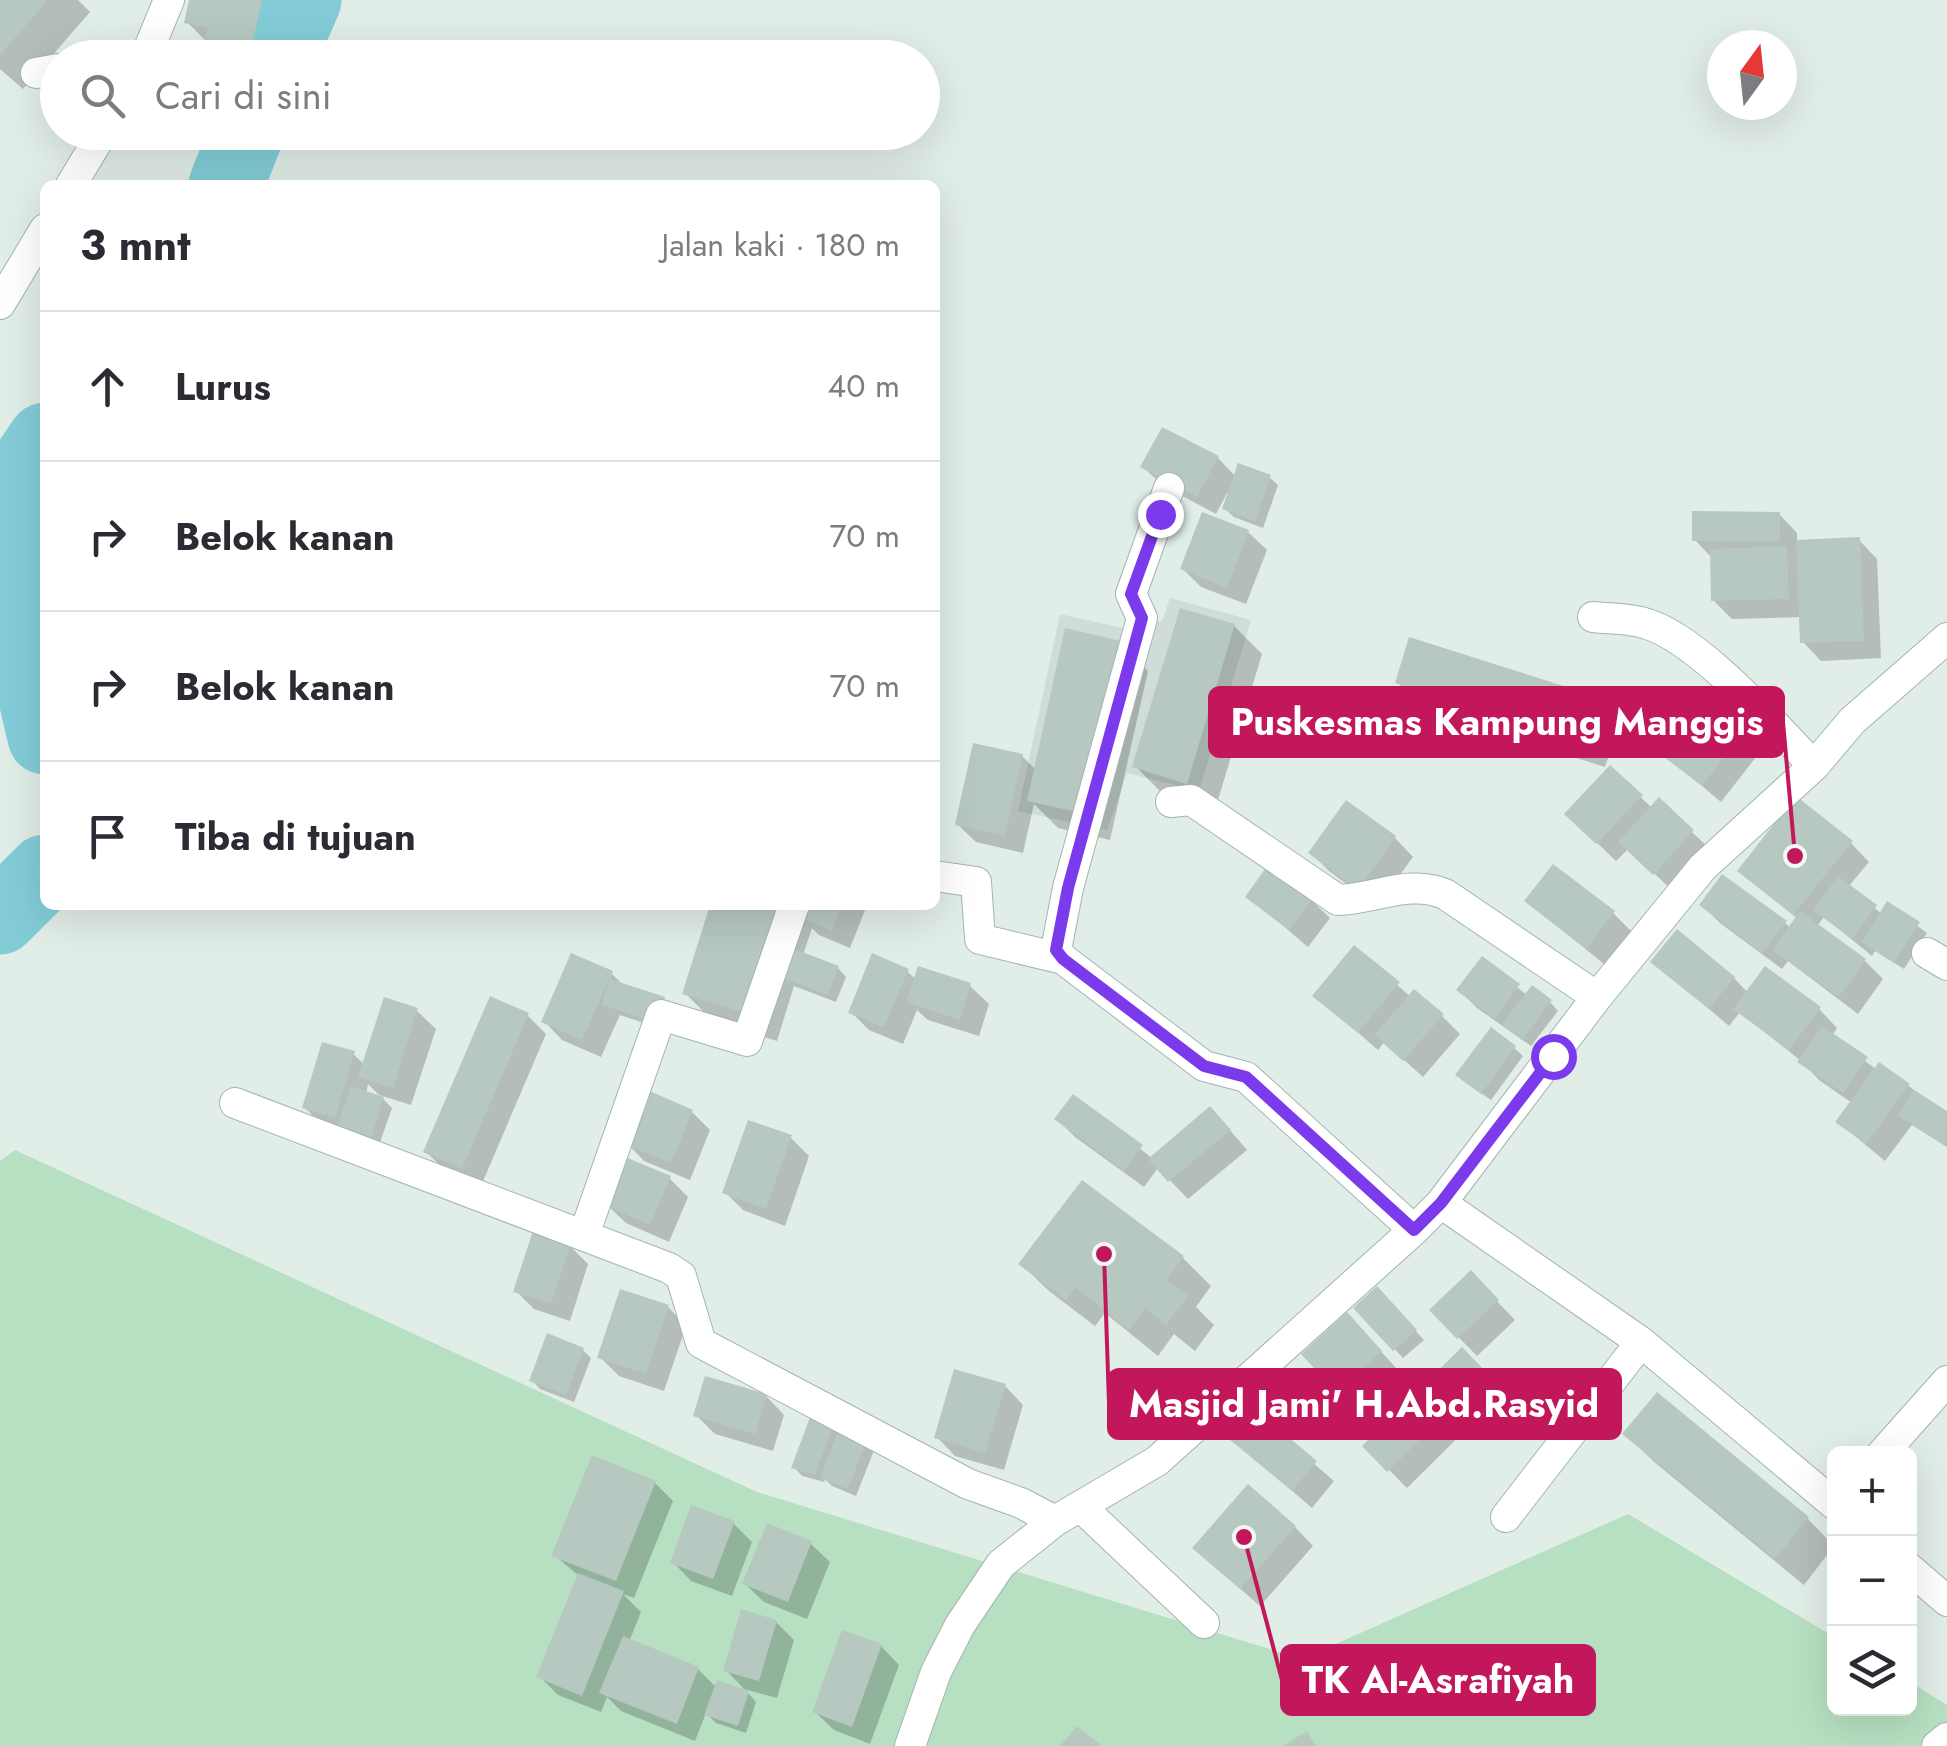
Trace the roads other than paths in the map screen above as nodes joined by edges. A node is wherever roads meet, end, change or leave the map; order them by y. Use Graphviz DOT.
graph roads {
  1 [pos="169,0"];
  2 [pos="153,40"];
  3 [pos="92,150"];
  4 [pos="75,180"];
  5 [pos="40,237"];
  6 [pos="0,304"];
  7 [pos="1169,488"];
  8 [pos="1592,617"];
  9 [pos="1947,638"];
  10 [pos="1814,766"];
  11 [pos="1171,802"];
  12 [pos="940,874"];
  13 [pos="792,910"];
  14 [pos="1063,959"];
  15 [pos="1598,997"];
  16 [pos="235,1104"];
  17 [pos="1441,1203"];
  18 [pos="1414,1230"];
  19 [pos="584,1235"];
  20 [pos="1640,1342"];
  21 [pos="1947,1381"];
  22 [pos="1889,1446"];
  23 [pos="1827,1498"];
  24 [pos="1068,1514"];
  25 [pos="1506,1517"];
  26 [pos="1917,1575"];
  27 [pos="1947,1601"];
  28 [pos="1204,1623"];
  29 [pos="1947,1738"];
  30 [pos="910,1746"];
  31 [pos="1937,1746"];
  1 -- 2 [label="street"];
  3 -- 4 [label="street"];
  5 -- 6 [label="street"];
  7 -- 14 [label="street"];
  8 -- 10 [label="street"];
  9 -- 10 [label="street"];
  10 -- 15 [label="street"];
  11 -- 15 [label="street"];
  12 -- 14 [label="street"];
  13 -- 19 [label="street"];
  14 -- 18 [label="street"];
  15 -- 17 [label="street"];
  16 -- 19 [label="street"];
  17 -- 18 [label="street"];
  17 -- 20 [label="street"];
  18 -- 24 [label="street"];
  19 -- 24 [label="street"];
  20 -- 23 [label="street"];
  20 -- 25 [label="street"];
  21 -- 22 [label="street"];
  24 -- 28 [label="street"];
  24 -- 30 [label="street"];
  26 -- 27 [label="street"];
  29 -- 31 [label="street"];
}
